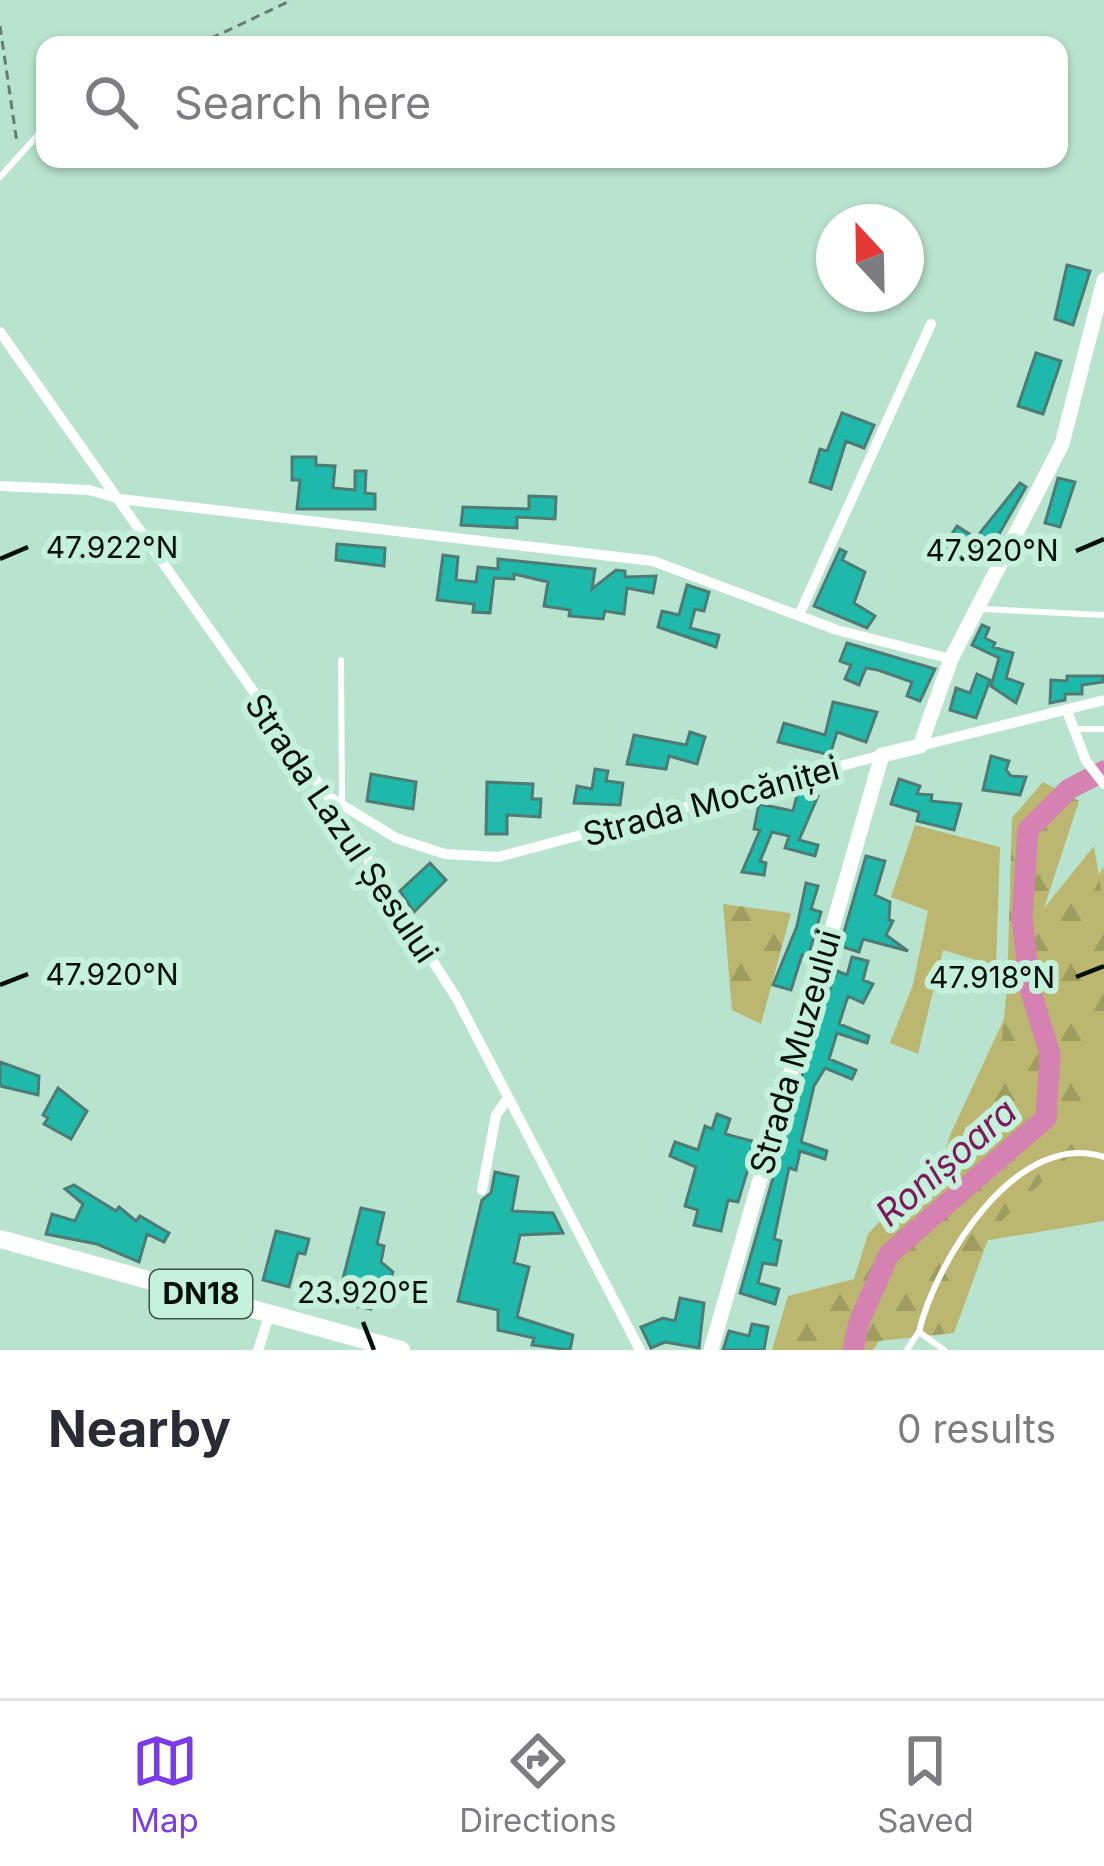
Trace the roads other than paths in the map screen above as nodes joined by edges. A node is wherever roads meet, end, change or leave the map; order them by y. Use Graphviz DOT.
graph roads {
  1 [pos="36,137"];
  2 [pos="0,177"];
  3 [pos="1104,280"];
  4 [pos="931,324"];
  5 [pos="0,332"];
  6 [pos="0,487"];
  7 [pos="120,500"];
  8 [pos="975,608"];
  9 [pos="799,615"];
  10 [pos="1104,616"];
  11 [pos="951,659"];
  12 [pos="341,660"];
  13 [pos="1104,700"];
  14 [pos="1067,711"];
  15 [pos="1074,729"];
  16 [pos="1104,729"];
  17 [pos="920,746"];
  18 [pos="882,755"];
  19 [pos="1101,781"];
  20 [pos="328,796"];
  21 [pos="342,803"];
  22 [pos="508,1098"];
  23 [pos="1104,1157"];
  24 [pos="482,1190"];
  25 [pos="0,1239"];
  26 [pos="270,1313"];
  27 [pos="919,1332"];
  28 [pos="258,1350"];
  29 [pos="401,1350"];
  30 [pos="640,1350"];
  31 [pos="712,1350"];
  32 [pos="907,1350"];
  33 [pos="944,1350"];
  1 -- 2 [label="lane"];
  3 -- 8 [label="street"];
  4 -- 9 [label="street"];
  5 -- 7 [label="street, Strada Lazul Șesului"];
  6 -- 7 [label="street"];
  7 -- 9 [label="street"];
  7 -- 20 [label="street, Strada Lazul Șesului"];
  8 -- 10 [label="lane"];
  8 -- 11 [label="street"];
  9 -- 11 [label="street"];
  11 -- 17 [label="street"];
  12 -- 21 [label="lane"];
  13 -- 14 [label="street, Strada Mocăniței"];
  14 -- 15 [label="street"];
  14 -- 17 [label="street, Strada Mocăniței"];
  15 -- 16 [label="lane"];
  15 -- 19 [label="street"];
  17 -- 18 [label="street, Strada Mocăniței"];
  18 -- 21 [label="street, Strada Mocăniței"];
  18 -- 31 [label="street, Strada Muzeului"];
  20 -- 21 [label="street, Strada Mocăniței"];
  20 -- 22 [label="street, Strada Lazul Șesului"];
  22 -- 24 [label="street"];
  22 -- 30 [label="street, Strada Lazul Șesului"];
  23 -- 27 [label="lane"];
  25 -- 26 [label="main road, DN18"];
  26 -- 28 [label="street"];
  26 -- 29 [label="main road, DN18"];
  27 -- 32 [label="lane"];
  27 -- 33 [label="lane"];
}
